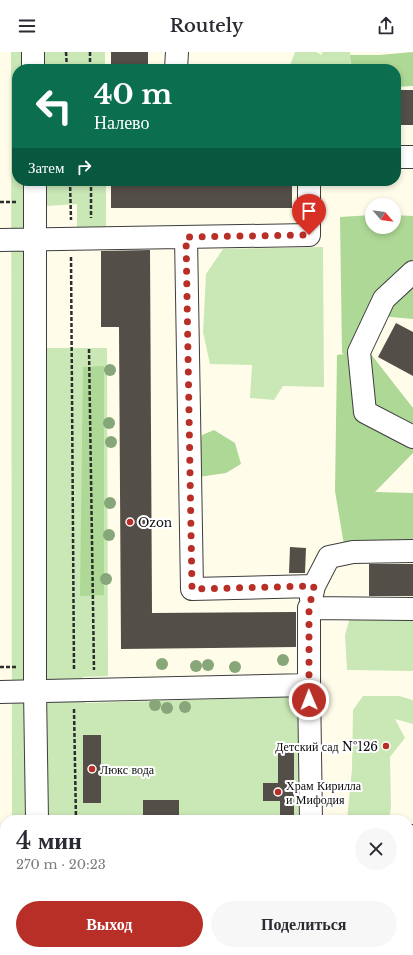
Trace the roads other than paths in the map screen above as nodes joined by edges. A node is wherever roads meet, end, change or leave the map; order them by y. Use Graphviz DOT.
graph roads {
  1 [pos="33,52"];
  2 [pos="177,52"];
  3 [pos="33,64"];
  4 [pos="176,64"];
  5 [pos="401,157"];
  6 [pos="413,157"];
  7 [pos="35,186"];
  8 [pos="309,186"];
  9 [pos="186,237"];
  10 [pos="0,240"];
  11 [pos="35,240"];
  12 [pos="413,272"];
  13 [pos="413,438"];
  14 [pos="413,551"];
  15 [pos="314,586"];
  16 [pos="309,608"];
  17 [pos="413,609"];
  18 [pos="309,684"];
  19 [pos="35,690"];
  20 [pos="0,692"];
  21 [pos="37,815"];
  22 [pos="311,815"];
  1 -- 3 [label="lane"];
  2 -- 4 [label="lane"];
  5 -- 6 [label="lane"];
  7 -- 11 [label="lane"];
  8 -- 9 [label="lane"];
  9 -- 11 [label="lane"];
  9 -- 15 [label="lane"];
  10 -- 11 [label="lane"];
  11 -- 19 [label="lane"];
  12 -- 13 [label="lane"];
  14 -- 15 [label="lane"];
  15 -- 16 [label="lane"];
  16 -- 17 [label="lane"];
  16 -- 18 [label="lane"];
  18 -- 19 [label="lane"];
  18 -- 22 [label="lane"];
  19 -- 20 [label="lane"];
  19 -- 21 [label="lane"];
}
